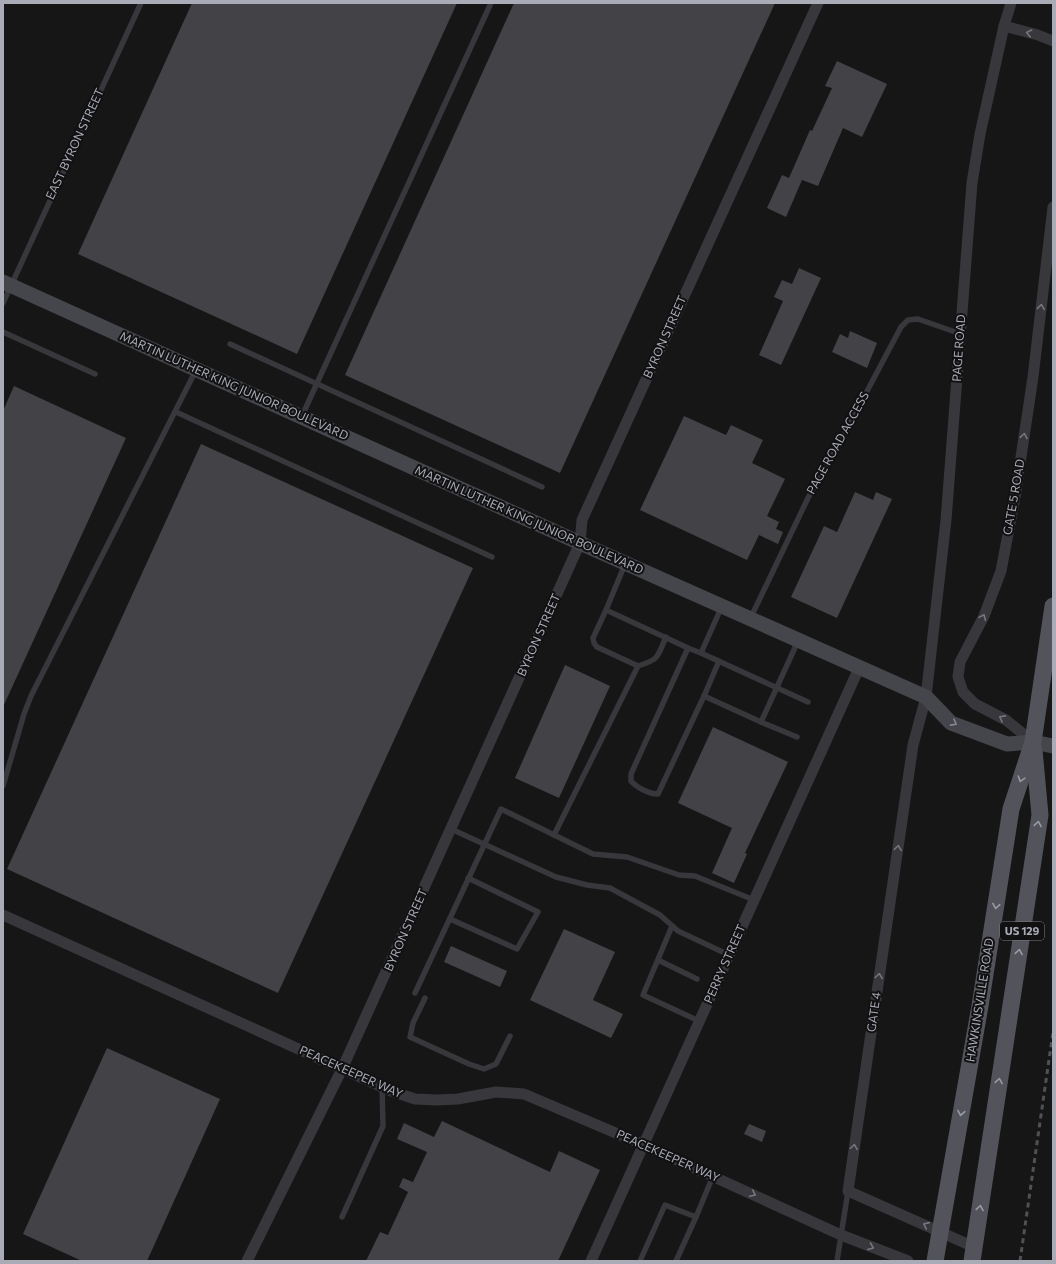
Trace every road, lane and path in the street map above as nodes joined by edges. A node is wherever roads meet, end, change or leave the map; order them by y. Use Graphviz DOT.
graph roads {
  1 [pos="141,3"];
  2 [pos="491,3"];
  3 [pos="818,3"];
  4 [pos="1011,3"];
  5 [pos="1004,26"];
  6 [pos="1053,41"];
  7 [pos="1053,208"];
  8 [pos="7,284"];
  9 [pos="3,303"];
  10 [pos="3,332"];
  11 [pos="961,334"];
  12 [pos="230,344"];
  13 [pos="197,369"];
  14 [pos="95,374"];
  15 [pos="317,384"];
  16 [pos="176,412"];
  17 [pos="302,417"];
  18 [pos="542,487"];
  19 [pos="580,543"];
  20 [pos="492,557"];
  21 [pos="626,563"];
  22 [pos="722,606"];
  23 [pos="1053,606"];
  24 [pos="606,610"];
  25 [pos="750,619"];
  26 [pos="666,638"];
  27 [pos="798,641"];
  28 [pos="688,648"];
  29 [pos="701,653"];
  30 [pos="719,661"];
  31 [pos="638,666"];
  32 [pos="859,668"];
  33 [pos="777,688"];
  34 [pos="704,696"];
  35 [pos="926,697"];
  36 [pos="808,702"];
  37 [pos="761,722"];
  38 [pos="797,737"];
  39 [pos="1033,742"];
  40 [pos="1053,746"];
  41 [pos="3,786"];
  42 [pos="452,829"];
  43 [pos="554,835"];
  44 [pos="484,844"];
  45 [pos="468,878"];
  46 [pos="754,900"];
  47 [pos="3,915"];
  48 [pos="450,919"];
  49 [pos="672,926"];
  50 [pos="729,955"];
  51 [pos="658,960"];
  52 [pos="697,979"];
  53 [pos="415,993"];
  54 [pos="425,998"];
  55 [pos="699,1021"];
  56 [pos="510,1036"];
  57 [pos="342,1069"];
  58 [pos="382,1087"];
  59 [pos="644,1145"];
  60 [pos="715,1177"];
  61 [pos="848,1191"];
  62 [pos="342,1217"];
  63 [pos="696,1217"];
  64 [pos="940,1232"];
  65 [pos="841,1235"];
  66 [pos="973,1254"];
  67 [pos="247,1261"];
  68 [pos="591,1261"];
  69 [pos="640,1261"];
  70 [pos="676,1261"];
  71 [pos="837,1261"];
  72 [pos="908,1261"];
  73 [pos="935,1261"];
  1 -- 8 [label="lane, EAST BYRON STREET"];
  2 -- 15 [label="lane"];
  3 -- 19 [label="street, BYRON STREET"];
  4 -- 5 [label="street, PAGE ROAD"];
  6 -- 5 [label="street, one-way"];
  5 -- 11 [label="street, PAGE ROAD"];
  39 -- 7 [label="street, GATE 5 ROAD, one-way"];
  8 -- 9 [label="lane, EAST BYRON STREET"];
  8 -- 13 [label="street, MARTIN LUTHER KING JUNIOR BOULEVARD"];
  10 -- 14 [label="lane"];
  11 -- 25 [label="lane, PAGE ROAD ACCESS"];
  11 -- 35 [label="street, PAGE ROAD"];
  12 -- 15 [label="lane"];
  13 -- 16 [label="lane"];
  13 -- 17 [label="street, MARTIN LUTHER KING JUNIOR BOULEVARD"];
  15 -- 17 [label="lane"];
  15 -- 18 [label="lane"];
  16 -- 20 [label="lane"];
  16 -- 41 [label="lane"];
  17 -- 19 [label="street, MARTIN LUTHER KING JUNIOR BOULEVARD"];
  19 -- 21 [label="street, MARTIN LUTHER KING JUNIOR BOULEVARD"];
  19 -- 42 [label="street, BYRON STREET"];
  21 -- 22 [label="street, MARTIN LUTHER KING JUNIOR BOULEVARD"];
  21 -- 24 [label="lane"];
  22 -- 25 [label="street, MARTIN LUTHER KING JUNIOR BOULEVARD"];
  22 -- 29 [label="lane"];
  23 -- 39 [label="main road, HAWKINSVILLE ROAD / US 129"];
  24 -- 26 [label="lane"];
  24 -- 31 [label="lane"];
  25 -- 27 [label="street, MARTIN LUTHER KING JUNIOR BOULEVARD"];
  26 -- 28 [label="lane"];
  26 -- 31 [label="lane"];
  27 -- 32 [label="street, MARTIN LUTHER KING JUNIOR BOULEVARD"];
  27 -- 33 [label="lane"];
  28 -- 29 [label="lane"];
  28 -- 34 [label="lane"];
  29 -- 30 [label="lane"];
  30 -- 33 [label="lane"];
  30 -- 34 [label="lane"];
  31 -- 43 [label="lane"];
  32 -- 35 [label="street, MARTIN LUTHER KING JUNIOR BOULEVARD"];
  32 -- 46 [label="street, PERRY STREET"];
  33 -- 36 [label="lane"];
  33 -- 37 [label="lane"];
  34 -- 37 [label="lane"];
  35 -- 39 [label="street, MARTIN LUTHER KING JUNIOR BOULEVARD, one-way"];
  61 -- 35 [label="street, GATE 4, one-way"];
  37 -- 38 [label="lane"];
  39 -- 40 [label="street, MARTIN LUTHER KING JUNIOR BOULEVARD"];
  39 -- 64 [label="main road, HAWKINSVILLE ROAD / US 129, one-way"];
  66 -- 39 [label="main road, HAWKINSVILLE ROAD / US 129, one-way"];
  42 -- 44 [label="lane"];
  42 -- 57 [label="street, BYRON STREET"];
  43 -- 44 [label="lane"];
  43 -- 46 [label="lane"];
  44 -- 45 [label="lane"];
  44 -- 49 [label="lane"];
  45 -- 48 [label="lane"];
  45 -- 48 [label="lane"];
  46 -- 50 [label="street, PERRY STREET"];
  47 -- 57 [label="street, PEACEKEEPER WAY"];
  48 -- 53 [label="lane"];
  49 -- 50 [label="lane"];
  49 -- 51 [label="lane"];
  50 -- 55 [label="street, PERRY STREET"];
  51 -- 52 [label="lane"];
  51 -- 55 [label="lane"];
  54 -- 56 [label="lane"];
  55 -- 59 [label="street, PERRY STREET"];
  57 -- 58 [label="street, PEACEKEEPER WAY"];
  57 -- 67 [label="street, BYRON STREET"];
  58 -- 59 [label="street, PEACEKEEPER WAY"];
  58 -- 62 [label="lane"];
  59 -- 60 [label="street, PEACEKEEPER WAY"];
  59 -- 68 [label="street, PERRY STREET"];
  60 -- 63 [label="lane"];
  60 -- 65 [label="street, PEACEKEEPER WAY, one-way"];
  64 -- 61 [label="street, one-way"];
  61 -- 65 [label="lane"];
  63 -- 69 [label="lane"];
  63 -- 70 [label="lane"];
  64 -- 66 [label="street"];
  64 -- 73 [label="main road, HAWKINSVILLE ROAD / US 129"];
  65 -- 71 [label="lane"];
  65 -- 72 [label="street, PEACEKEEPER WAY, one-way"];
}
